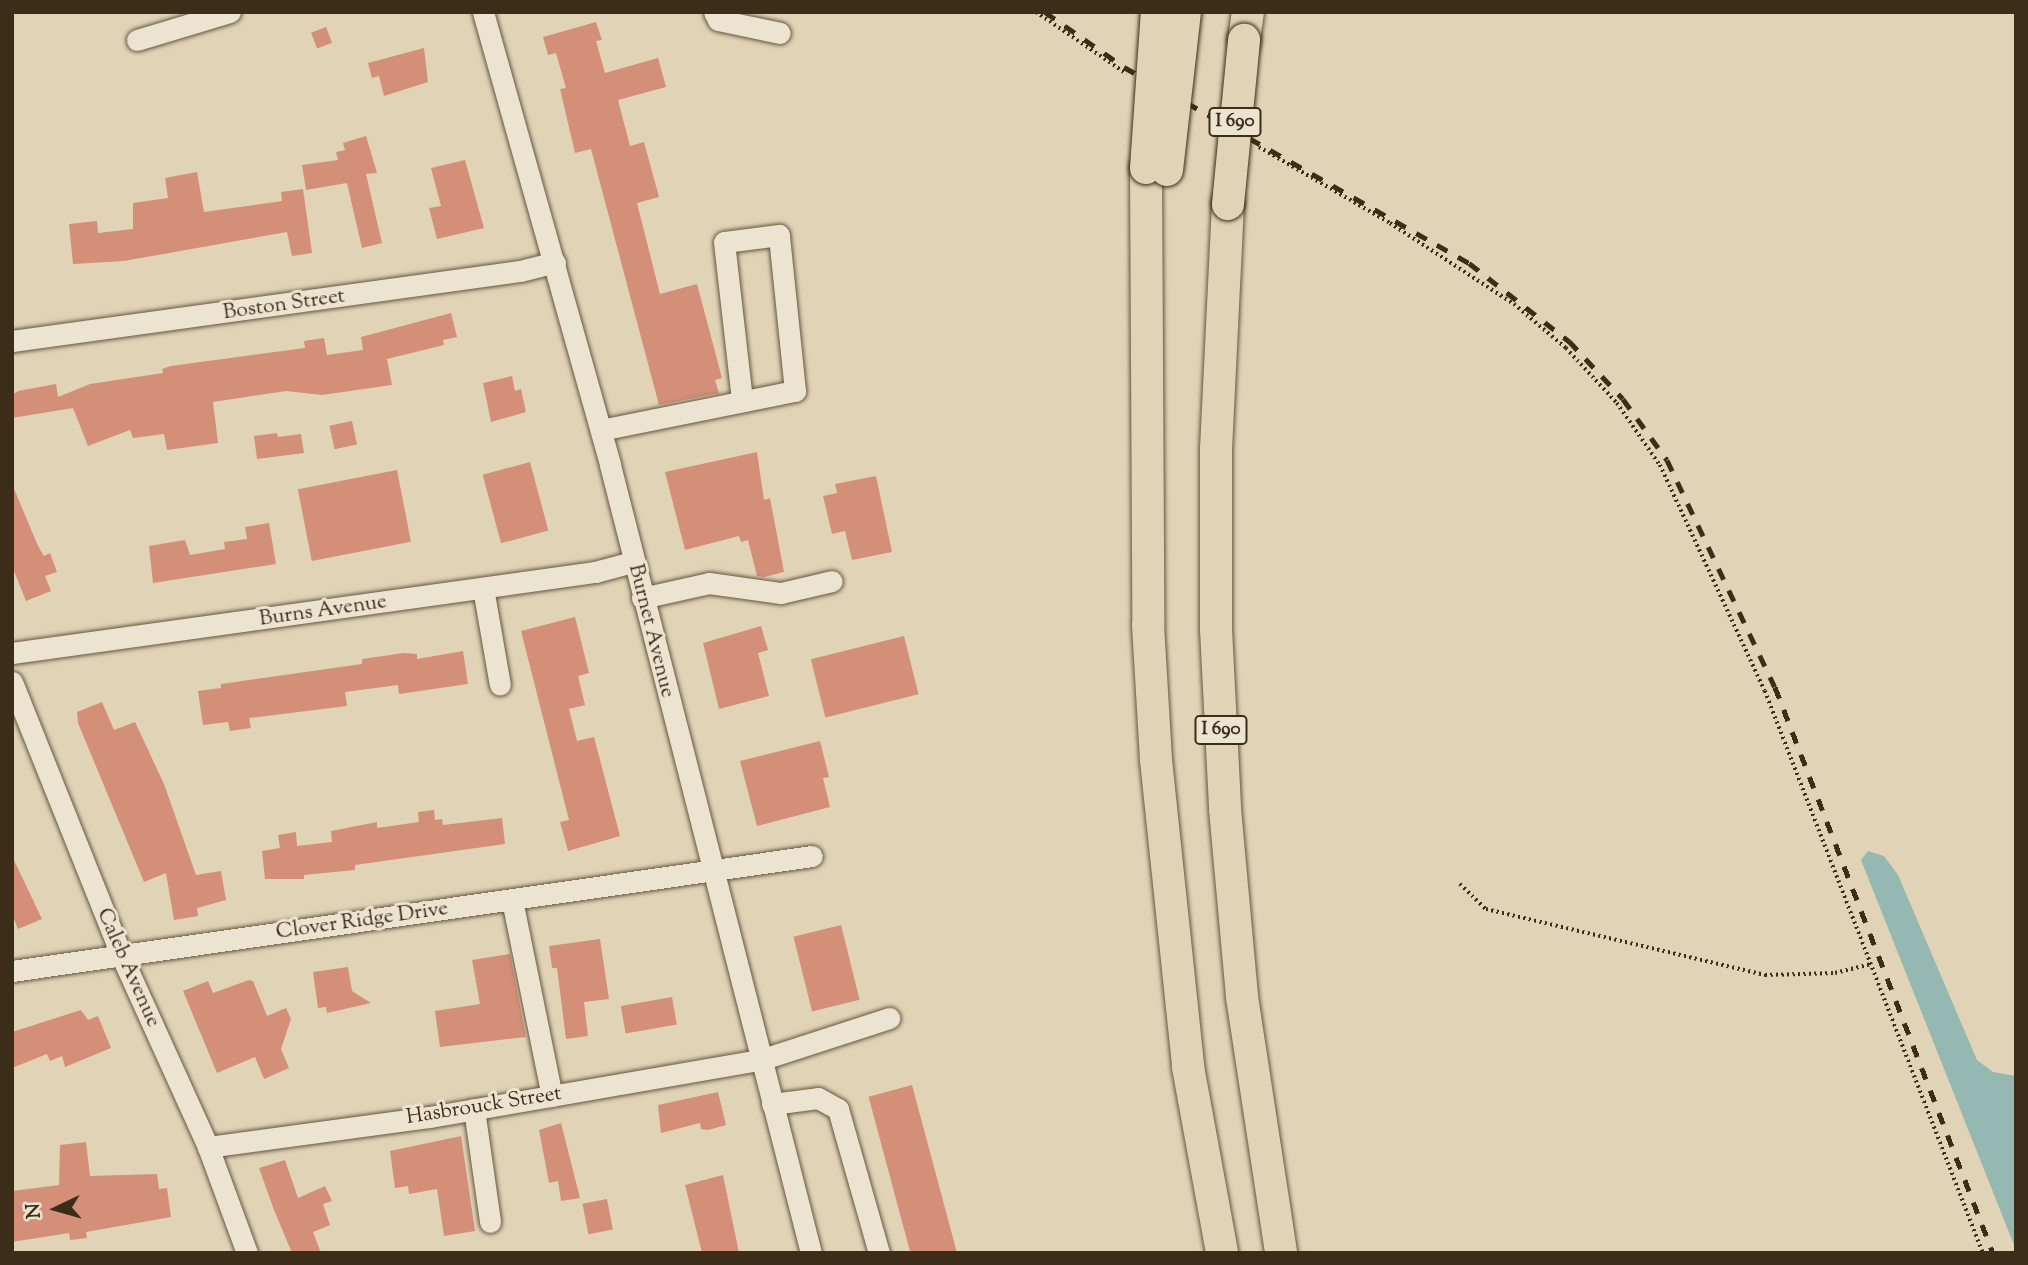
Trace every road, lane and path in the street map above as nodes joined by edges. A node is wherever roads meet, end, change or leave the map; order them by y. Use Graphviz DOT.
graph roads {
  1 [pos="230,12"];
  2 [pos="483,12"];
  3 [pos="714,12"];
  4 [pos="1036,12"];
  5 [pos="1157,12"];
  6 [pos="1185,12"];
  7 [pos="1246,26"];
  8 [pos="780,33"];
  9 [pos="137,40"];
  10 [pos="1135,79"];
  11 [pos="1247,141"];
  12 [pos="1157,169"];
  13 [pos="555,262"];
  14 [pos="12,341"];
  15 [pos="742,399"];
  16 [pos="601,430"];
  17 [pos="633,562"];
  18 [pos="832,582"];
  19 [pos="484,588"];
  20 [pos="642,598"];
  21 [pos="12,653"];
  22 [pos="12,682"];
  23 [pos="500,685"];
  24 [pos="812,856"];
  25 [pos="711,868"];
  26 [pos="1460,884"];
  27 [pos="512,900"];
  28 [pos="121,956"];
  29 [pos="1871,964"];
  30 [pos="12,971"];
  31 [pos="888,1018"];
  32 [pos="760,1060"];
  33 [pos="552,1096"];
  34 [pos="772,1104"];
  35 [pos="474,1109"];
  36 [pos="208,1147"];
  37 [pos="490,1222"];
  38 [pos="243,1252"];
  39 [pos="811,1253"];
  40 [pos="879,1253"];
  41 [pos="1222,1253"];
  42 [pos="1281,1253"];
  43 [pos="1983,1253"];
  1 -- 9 [label="street"];
  2 -- 13 [label="street, Burnet Avenue"];
  3 -- 8 [label="street"];
  4 -- 10 [label="path"];
  5 -- 12 [label="highway, bridge"];
  6 -- 12 [label="highway, bridge"];
  7 -- 42 [label="highway, I 690, bridge"];
  11 -- 29 [label="path"];
  12 -- 41 [label="highway"];
  13 -- 14 [label="street, Boston Street"];
  13 -- 16 [label="street, Burnet Avenue"];
  15 -- 15 [label="street"];
  15 -- 16 [label="street"];
  16 -- 17 [label="street, Burnet Avenue"];
  17 -- 19 [label="street, Burns Avenue"];
  17 -- 20 [label="street, Burnet Avenue"];
  18 -- 20 [label="street"];
  19 -- 21 [label="street, Burns Avenue"];
  19 -- 23 [label="street"];
  20 -- 25 [label="street, Burnet Avenue"];
  22 -- 28 [label="street, Caleb Avenue"];
  24 -- 25 [label="street, Clover Ridge Drive"];
  25 -- 27 [label="street, Clover Ridge Drive"];
  25 -- 32 [label="street, Burnet Avenue"];
  26 -- 29 [label="path"];
  27 -- 28 [label="street, Clover Ridge Drive"];
  27 -- 33 [label="street"];
  28 -- 30 [label="street, Clover Ridge Drive"];
  28 -- 36 [label="street, Caleb Avenue"];
  29 -- 43 [label="path"];
  31 -- 32 [label="street, Hasbrouck Street"];
  32 -- 33 [label="street, Hasbrouck Street"];
  32 -- 34 [label="street, Burnet Avenue"];
  33 -- 35 [label="street, Hasbrouck Street"];
  34 -- 39 [label="street, Burnet Avenue"];
  34 -- 40 [label="street"];
  35 -- 36 [label="street, Hasbrouck Street"];
  35 -- 37 [label="street"];
  36 -- 38 [label="street, Caleb Avenue"];
}
